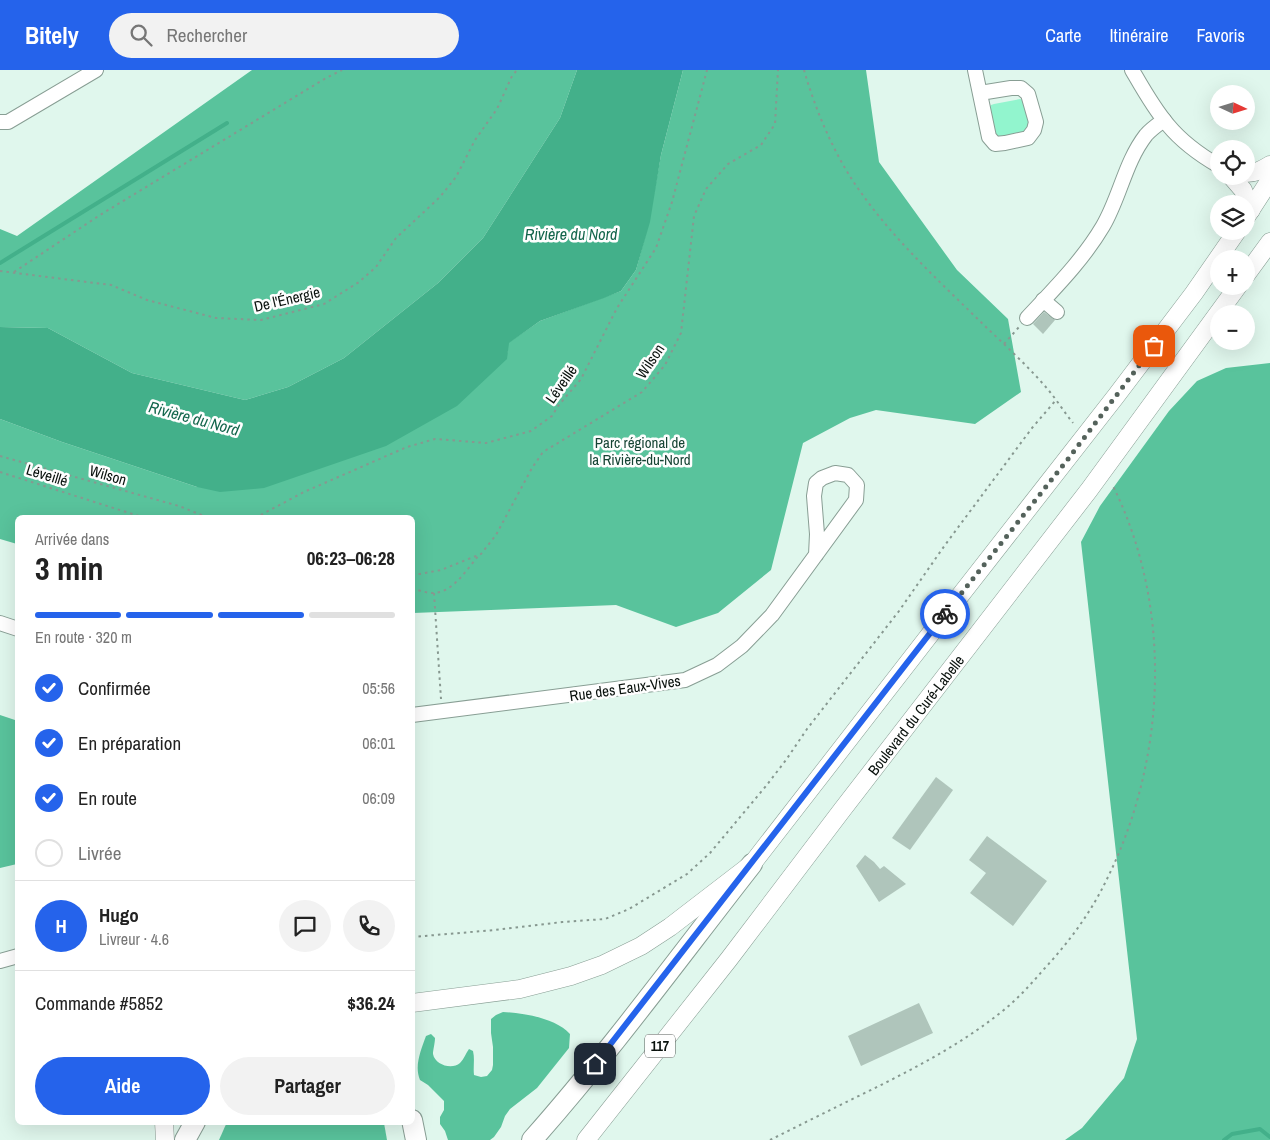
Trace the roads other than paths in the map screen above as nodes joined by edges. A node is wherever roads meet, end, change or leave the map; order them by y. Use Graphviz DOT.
graph roads {
  1 [pos="96,70"];
  2 [pos="975,70"];
  3 [pos="1132,70"];
  4 [pos="980,93"];
  5 [pos="1164,120"];
  6 [pos="0,122"];
  7 [pos="1210,160"];
  8 [pos="1270,165"];
  9 [pos="1255,172"];
  10 [pos="1270,180"];
  11 [pos="1255,204"];
  12 [pos="1231,240"];
  13 [pos="1270,242"];
  14 [pos="1255,263"];
  15 [pos="1231,295"];
  16 [pos="1043,300"];
  17 [pos="1057,312"];
  18 [pos="1024,321"];
  19 [pos="816,555"];
  20 [pos="0,623"];
  21 [pos="15,628"];
  22 [pos="415,715"];
  23 [pos="752,864"];
  24 [pos="15,957"];
  25 [pos="0,961"];
  26 [pos="415,1003"];
  27 [pos="164,1125"];
  28 [pos="182,1125"];
  29 [pos="193,1125"];
  30 [pos="413,1125"];
  31 [pos="165,1140"];
  32 [pos="184,1140"];
  33 [pos="416,1140"];
  34 [pos="532,1140"];
  35 [pos="586,1140"];
  1 -- 6 [label="street"];
  2 -- 4 [label="street"];
  3 -- 5 [label="street"];
  4 -- 4 [label="street"];
  5 -- 7 [label="street"];
  5 -- 16 [label="street"];
  8 -- 9 [label="main road"];
  10 -- 11 [label="main road"];
  12 -- 23 [label="main road"];
  13 -- 14 [label="main road"];
  15 -- 35 [label="main road, Boulevard du Curé-Labelle / 117"];
  16 -- 17 [label="street"];
  16 -- 18 [label="street"];
  19 -- 19 [label="street, Rue des Eaux-Vives"];
  19 -- 22 [label="street, Rue des Eaux-Vives"];
  20 -- 21 [label="street"];
  23 -- 26 [label="main road"];
  23 -- 34 [label="highway"];
  24 -- 25 [label="street"];
  27 -- 31 [label="main road"];
  28 -- 32 [label="main road"];
  29 -- 32 [label="highway"];
  30 -- 33 [label="highway"];
}
